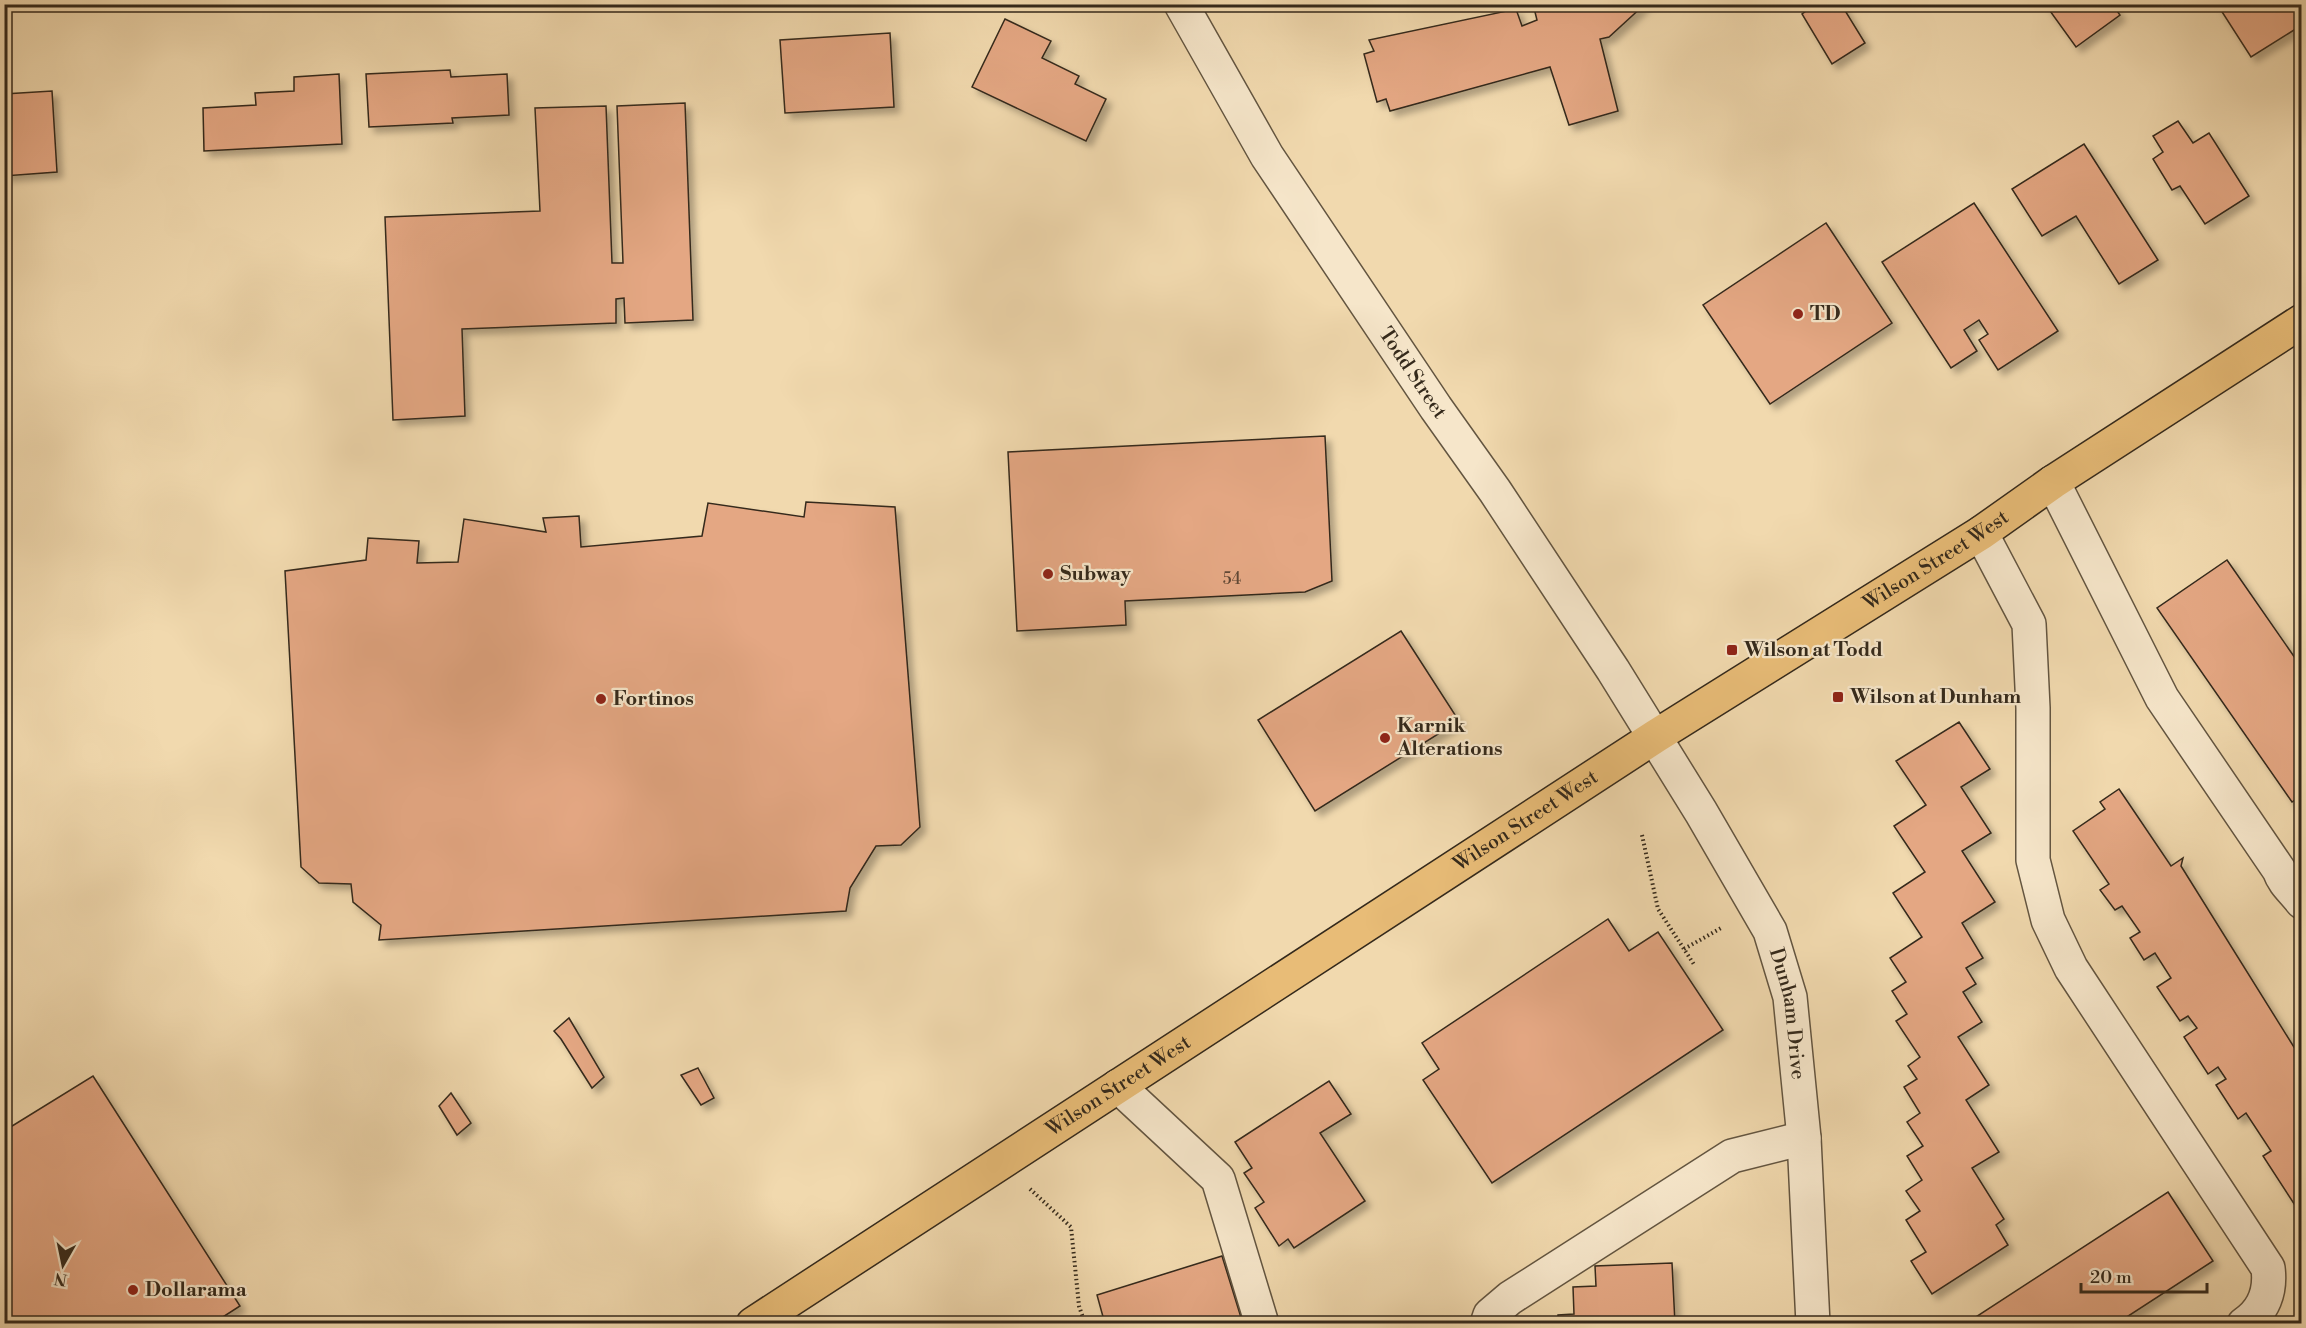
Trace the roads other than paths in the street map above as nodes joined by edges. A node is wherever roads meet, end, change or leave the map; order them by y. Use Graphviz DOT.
graph roads {
  1 [pos="1181,4"];
  2 [pos="2301,321"];
  3 [pos="2053,482"];
  4 [pos="1981,533"];
  5 [pos="1656,736"];
  6 [pos="2301,902"];
  7 [pos="1118,1086"];
  8 [pos="1804,1138"];
  9 [pos="753,1323"];
  10 [pos="1262,1323"];
  11 [pos="1487,1323"];
  12 [pos="1813,1323"];
  13 [pos="2244,1323"];
  1 -- 5 [label="street, Todd Street"];
  2 -- 3 [label="main road, Wilson Street West"];
  3 -- 4 [label="main road, Wilson Street West"];
  3 -- 6 [label="street"];
  4 -- 5 [label="main road, Wilson Street West"];
  4 -- 13 [label="street"];
  5 -- 7 [label="main road, Wilson Street West"];
  5 -- 8 [label="street, Dunham Drive"];
  7 -- 9 [label="main road, Wilson Street West"];
  7 -- 10 [label="street"];
  8 -- 11 [label="street"];
  8 -- 12 [label="street, Dunham Drive"];
}
